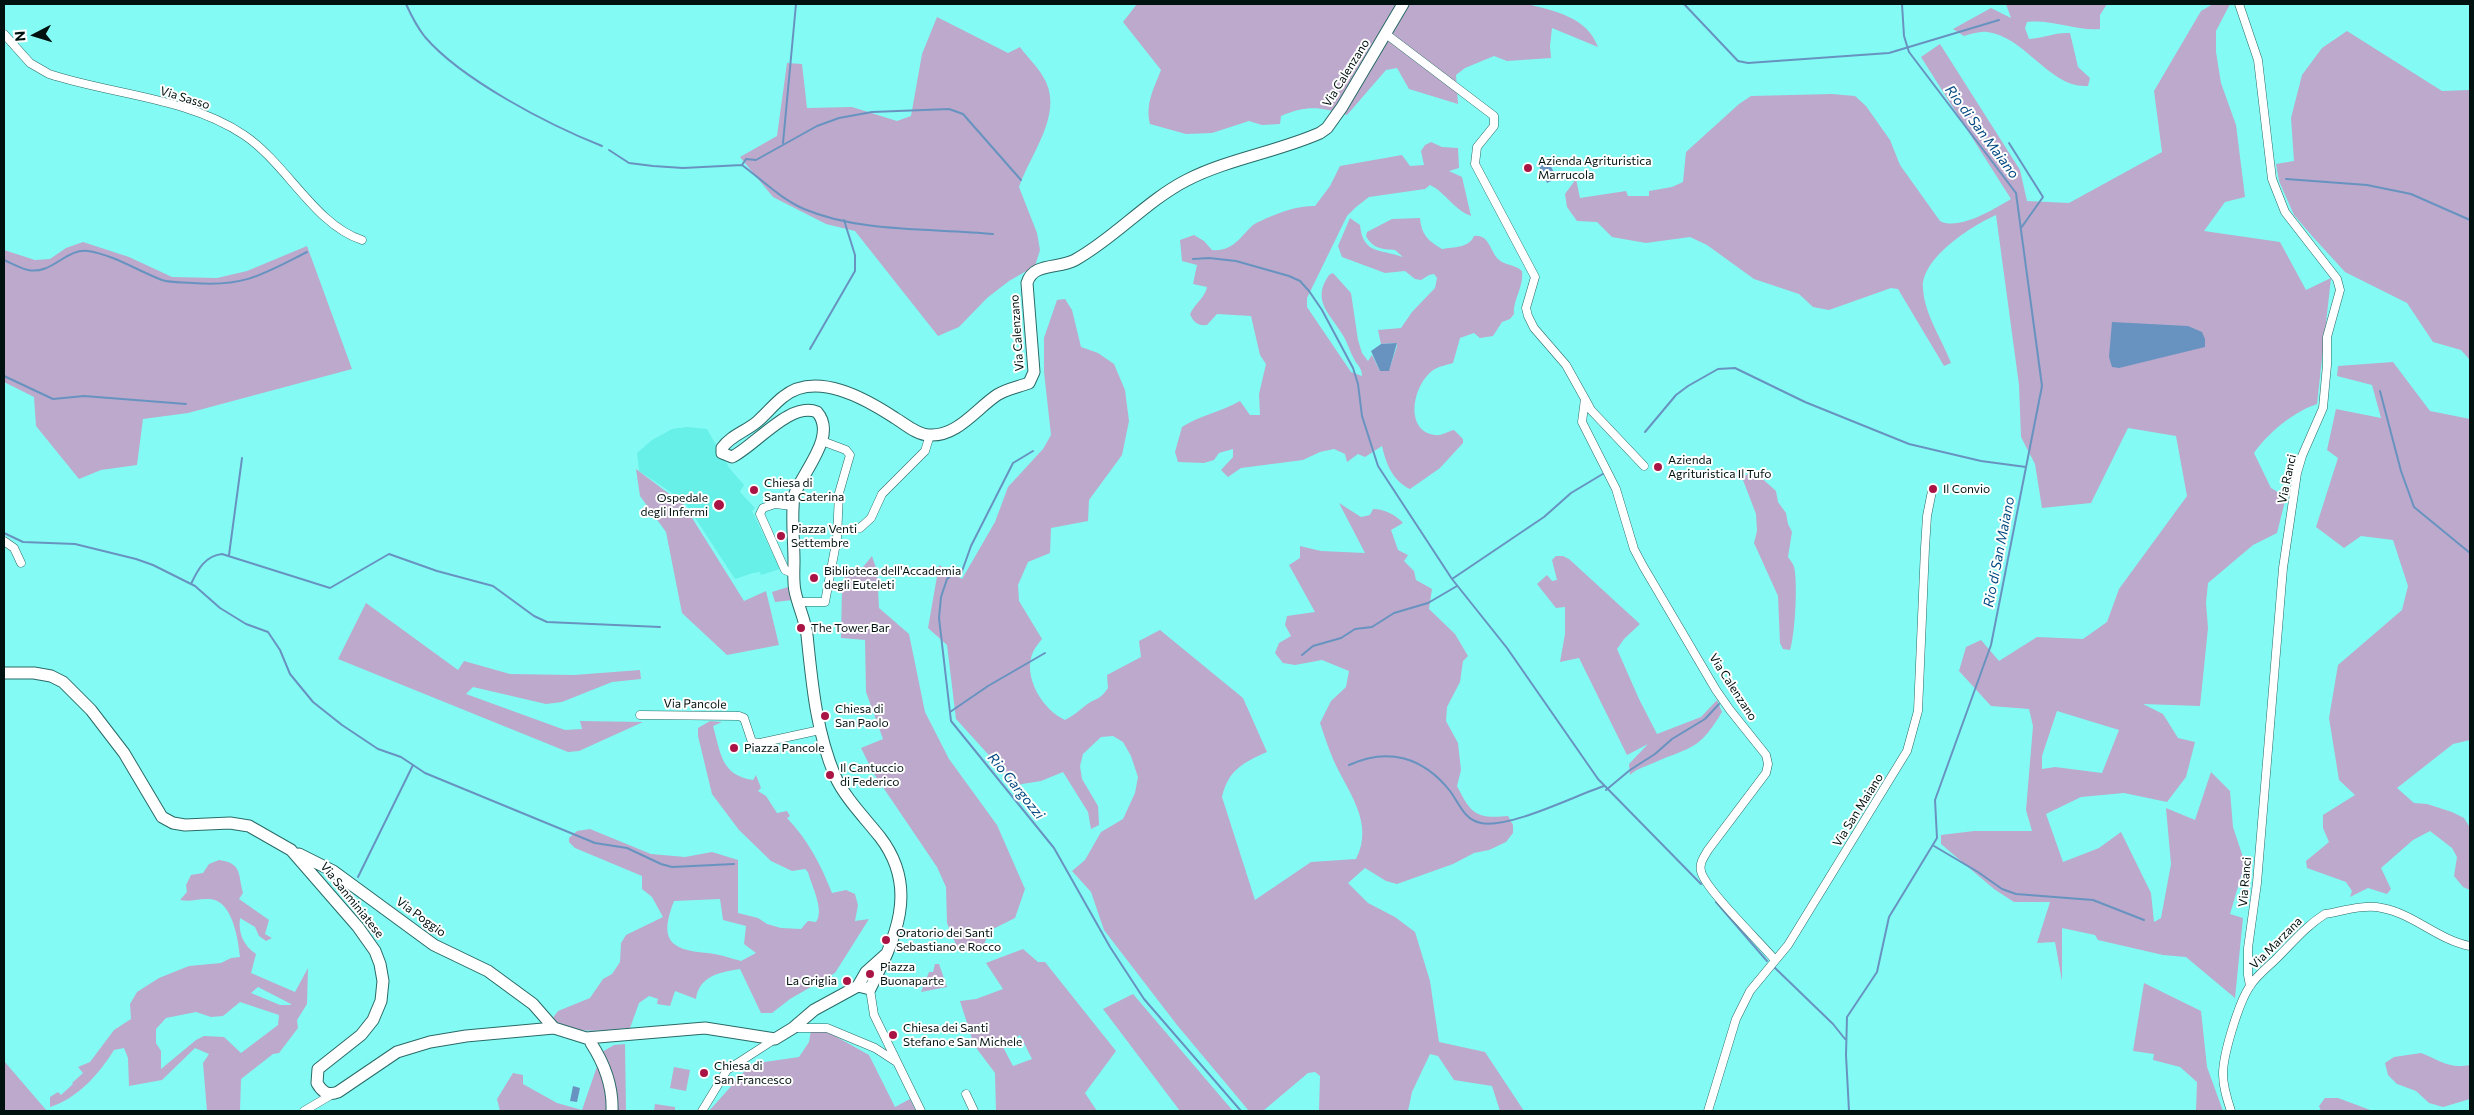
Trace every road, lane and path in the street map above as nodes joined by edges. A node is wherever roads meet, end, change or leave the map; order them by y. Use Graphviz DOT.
graph roads {
  1 [pos="1404,4"];
  2 [pos="2240,4"];
  3 [pos="4,34"];
  4 [pos="1386,34"];
  5 [pos="362,240"];
  6 [pos="1585,399"];
  7 [pos="930,435"];
  8 [pos="822,441"];
  9 [pos="1644,466"];
  10 [pos="1932,491"];
  11 [pos="793,506"];
  12 [pos="860,528"];
  13 [pos="4,540"];
  14 [pos="21,563"];
  15 [pos="794,574"];
  16 [pos="799,602"];
  17 [pos="4,673"];
  18 [pos="640,715"];
  19 [pos="820,730"];
  20 [pos="292,850"];
  21 [pos="2470,946"];
  22 [pos="885,955"];
  23 [pos="1775,960"];
  24 [pos="858,986"];
  25 [pos="2250,986"];
  26 [pos="870,990"];
  27 [pos="554,1028"];
  28 [pos="793,1028"];
  29 [pos="590,1039"];
  30 [pos="775,1039"];
  31 [pos="897,1062"];
  32 [pos="966,1094"];
  33 [pos="331,1095"];
  34 [pos="304,1111"];
  35 [pos="612,1111"];
  36 [pos="702,1111"];
  37 [pos="921,1111"];
  38 [pos="974,1111"];
  39 [pos="1708,1111"];
  40 [pos="2231,1111"];
  1 -- 4 [label="street, Via Calenzano"];
  2 -- 25 [label="street, Via Ranci"];
  3 -- 5 [label="street, Via Sasso"];
  4 -- 6 [label="street, Via Calenzano"];
  4 -- 7 [label="street, Via Calenzano"];
  6 -- 9 [label="street, Via Calenzano"];
  6 -- 23 [label="street, Via Calenzano"];
  7 -- 8 [label="street"];
  7 -- 12 [label="street"];
  8 -- 11 [label="street"];
  8 -- 16 [label="street"];
  10 -- 23 [label="street, Via San Maiano"];
  11 -- 15 [label="street"];
  11 -- 15 [label="street"];
  13 -- 14 [label="street"];
  15 -- 16 [label="street"];
  16 -- 19 [label="street"];
  17 -- 20 [label="street, Via Sanminiatese"];
  18 -- 19 [label="street, Via Pancole"];
  19 -- 22 [label="street"];
  20 -- 27 [label="street, Via Poggio"];
  20 -- 33 [label="street, Via Sanminiatese"];
  21 -- 25 [label="street, Via Marzana"];
  22 -- 24 [label="street"];
  22 -- 26 [label="street"];
  23 -- 39 [label="street, Via San Maiano"];
  24 -- 26 [label="street"];
  24 -- 28 [label="street"];
  25 -- 40 [label="street, Via Marzana"];
  26 -- 31 [label="street"];
  27 -- 29 [label="street"];
  27 -- 33 [label="street"];
  28 -- 30 [label="street"];
  28 -- 31 [label="street"];
  29 -- 30 [label="street"];
  29 -- 35 [label="street"];
  30 -- 36 [label="street"];
  31 -- 37 [label="street"];
  32 -- 38 [label="street"];
  33 -- 34 [label="street"];
}
